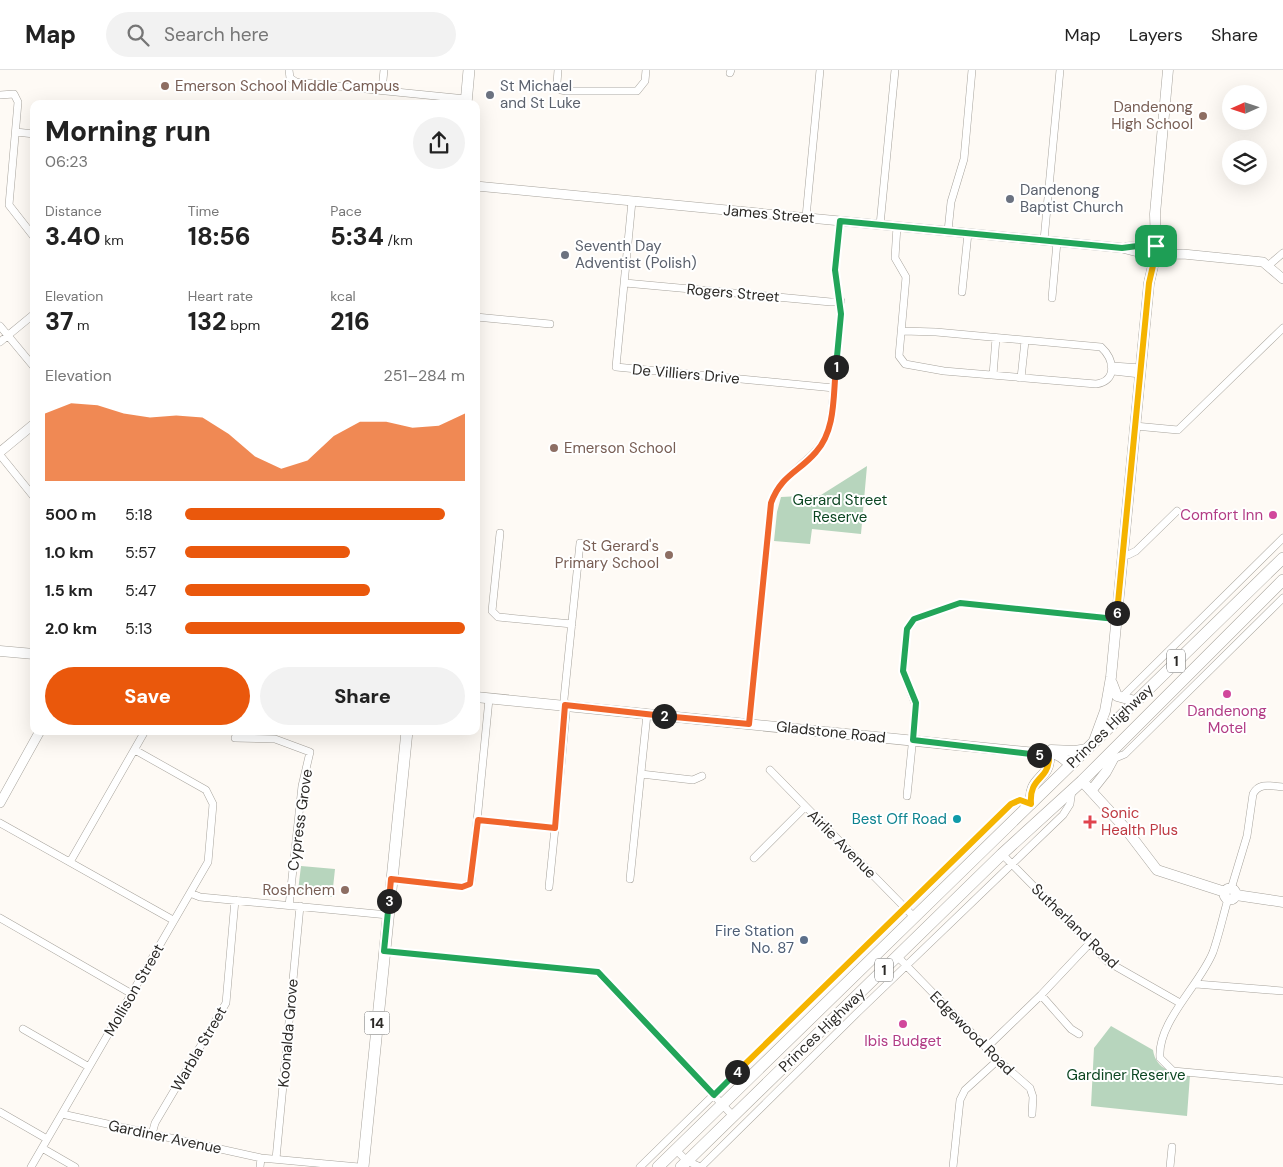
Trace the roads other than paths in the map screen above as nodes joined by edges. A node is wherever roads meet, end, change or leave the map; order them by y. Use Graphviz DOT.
graph roads {
  1 [pos="384,70"];
  2 [pos="469,70"];
  3 [pos="558,70"];
  4 [pos="646,70"];
  5 [pos="820,70"];
  6 [pos="895,70"];
  7 [pos="972,70"];
  8 [pos="1060,70"];
  9 [pos="1168,70"];
  10 [pos="289,71"];
  11 [pos="382,90"];
  12 [pos="0,95"];
  13 [pos="458,100"];
  14 [pos="466,100"];
  15 [pos="16,132"];
  16 [pos="30,134"];
  17 [pos="480,186"];
  18 [pos="632,201"];
  19 [pos="806,217"];
  20 [pos="840,221"];
  21 [pos="880,225"];
  22 [pos="897,226"];
  23 [pos="948,231"];
  24 [pos="30,232"];
  25 [pos="968,233"];
  26 [pos="1044,240"];
  27 [pos="1057,242"];
  28 [pos="1152,251"];
  29 [pos="1283,253"];
  30 [pos="1270,266"];
  31 [pos="1283,279"];
  32 [pos="625,283"];
  33 [pos="962,292"];
  34 [pos="1052,298"];
  35 [pos="841,301"];
  36 [pos="30,317"];
  37 [pos="480,317"];
  38 [pos="550,324"];
  39 [pos="0,326"];
  40 [pos="1283,328"];
  41 [pos="902,331"];
  42 [pos="8,336"];
  43 [pos="996,338"];
  44 [pos="0,342"];
  45 [pos="1025,342"];
  46 [pos="30,362"];
  47 [pos="1113,368"];
  48 [pos="1140,371"];
  49 [pos="993,375"];
  50 [pos="1022,378"];
  51 [pos="834,388"];
  52 [pos="1135,426"];
  53 [pos="30,428"];
  54 [pos="0,454"];
  55 [pos="30,492"];
  56 [pos="1177,511"];
  57 [pos="500,533"];
  58 [pos="1283,538"];
  59 [pos="580,544"];
  60 [pos="1122,555"];
  61 [pos="1283,558"];
  62 [pos="1283,580"];
  63 [pos="1283,598"];
  64 [pos="1116,619"];
  65 [pos="572,624"];
  66 [pos="0,651"];
  67 [pos="1210,652"];
  68 [pos="30,654"];
  69 [pos="1153,666"];
  70 [pos="1212,668"];
  71 [pos="1111,677"];
  72 [pos="480,697"];
  73 [pos="1139,697"];
  74 [pos="489,698"];
  75 [pos="1120,698"];
  76 [pos="565,705"];
  77 [pos="647,714"];
  78 [pos="749,724"];
  79 [pos="38,735"];
  80 [pos="143,735"];
  81 [pos="407,735"];
  82 [pos="235,738"];
  83 [pos="913,740"];
  84 [pos="1090,745"];
  85 [pos="134,750"];
  86 [pos="1044,755"];
  87 [pos="1111,757"];
  88 [pos="1068,768"];
  89 [pos="770,770"];
  90 [pos="641,774"];
  91 [pos="702,776"];
  92 [pos="1082,781"];
  93 [pos="1283,787"];
  94 [pos="1072,790"];
  95 [pos="1092,791"];
  96 [pos="907,796"];
  97 [pos="0,803"];
  98 [pos="1031,804"];
  99 [pos="805,807"];
  100 [pos="478,820"];
  101 [pos="0,823"];
  102 [pos="555,828"];
  103 [pos="1002,854"];
  104 [pos="754,858"];
  105 [pos="70,862"];
  106 [pos="1013,866"];
  107 [pos="391,879"];
  108 [pos="630,879"];
  109 [pos="549,887"];
  110 [pos="190,893"];
  111 [pos="1230,894"];
  112 [pos="235,900"];
  113 [pos="1283,902"];
  114 [pos="289,906"];
  115 [pos="300,906"];
  116 [pos="904,907"];
  117 [pos="388,915"];
  118 [pos="914,917"];
  119 [pos="0,918"];
  120 [pos="173,920"];
  121 [pos="1090,943"];
  122 [pos="384,951"];
  123 [pos="898,957"];
  124 [pos="906,966"];
  125 [pos="1196,984"];
  126 [pos="1283,991"];
  127 [pos="132,994"];
  128 [pos="1041,995"];
  129 [pos="856,997"];
  130 [pos="1180,1003"];
  131 [pos="857,1013"];
  132 [pos="23,1029"];
  133 [pos="1079,1034"];
  134 [pos="986,1048"];
  135 [pos="998,1060"];
  136 [pos="89,1067"];
  137 [pos="1283,1081"];
  138 [pos="714,1095"];
  139 [pos="722,1104"];
  140 [pos="0,1112"];
  141 [pos="62,1114"];
  142 [pos="1032,1114"];
  143 [pos="734,1117"];
  144 [pos="152,1134"];
  145 [pos="47,1139"];
  146 [pos="1172,1147"];
  147 [pos="42,1148"];
  148 [pos="675,1150"];
  149 [pos="261,1158"];
  150 [pos="276,1160"];
  151 [pos="684,1164"];
  152 [pos="31,1167"];
  153 [pos="75,1167"];
  154 [pos="260,1167"];
  155 [pos="358,1167"];
  156 [pos="363,1167"];
  157 [pos="640,1167"];
  158 [pos="658,1167"];
  159 [pos="701,1167"];
  160 [pos="953,1167"];
  161 [pos="1170,1167"];
  1 -- 11 [label="street"];
  2 -- 14 [label="main road"];
  3 -- 4 [label="street"];
  5 -- 19 [label="street"];
  6 -- 21 [label="street"];
  7 -- 23 [label="street"];
  8 -- 26 [label="street"];
  9 -- 28 [label="main road"];
  10 -- 11 [label="street"];
  11 -- 13 [label="street"];
  12 -- 15 [label="street"];
  15 -- 16 [label="street"];
  15 -- 24 [label="street"];
  17 -- 18 [label="street, James Street"];
  18 -- 19 [label="street, James Street"];
  18 -- 32 [label="street, De Villiers Drive"];
  19 -- 20 [label="street, James Street"];
  20 -- 21 [label="street, James Street"];
  20 -- 35 [label="street"];
  21 -- 22 [label="street, James Street"];
  22 -- 23 [label="street, James Street"];
  22 -- 41 [label="street"];
  23 -- 25 [label="street, James Street"];
  25 -- 26 [label="street, James Street"];
  25 -- 33 [label="street"];
  26 -- 27 [label="street, James Street"];
  27 -- 28 [label="street, James Street"];
  27 -- 34 [label="street"];
  28 -- 30 [label="street, James Street"];
  28 -- 48 [label="main road"];
  29 -- 30 [label="street"];
  30 -- 31 [label="street"];
  32 -- 35 [label="street, Rogers Street"];
  32 -- 51 [label="street, De Villiers Drive"];
  35 -- 51 [label="street"];
  36 -- 42 [label="street"];
  37 -- 38 [label="street"];
  39 -- 42 [label="street"];
  40 -- 52 [label="street"];
  41 -- 43 [label="street"];
  41 -- 49 [label="street"];
  42 -- 44 [label="street"];
  42 -- 46 [label="street"];
  43 -- 45 [label="street"];
  43 -- 49 [label="street"];
  45 -- 47 [label="street"];
  45 -- 50 [label="street"];
  47 -- 48 [label="street"];
  47 -- 50 [label="street"];
  48 -- 52 [label="main road"];
  49 -- 50 [label="street"];
  51 -- 78 [label="street"];
  52 -- 60 [label="main road"];
  53 -- 54 [label="street"];
  54 -- 55 [label="street"];
  56 -- 60 [label="street"];
  57 -- 65 [label="street"];
  58 -- 69 [label="street"];
  59 -- 65 [label="street"];
  60 -- 64 [label="main road"];
  61 -- 73 [label="main road, Princes Highway / 1"];
  62 -- 67 [label="main road, Princes Highway / 1"];
  63 -- 70 [label="street"];
  64 -- 71 [label="main road"];
  64 -- 83 [label="street"];
  65 -- 76 [label="street"];
  66 -- 68 [label="main road"];
  67 -- 70 [label="street"];
  67 -- 87 [label="main road, Princes Highway / 1"];
  69 -- 73 [label="street"];
  69 -- 75 [label="street"];
  70 -- 87 [label="street"];
  71 -- 75 [label="main road"];
  71 -- 84 [label="main road"];
  72 -- 74 [label="main road, Gladstone Road"];
  73 -- 75 [label="main road"];
  73 -- 84 [label="main road, Princes Highway / 1"];
  74 -- 76 [label="main road, Gladstone Road"];
  74 -- 100 [label="street"];
  76 -- 77 [label="main road, Gladstone Road"];
  76 -- 102 [label="street"];
  77 -- 78 [label="main road, Gladstone Road"];
  77 -- 90 [label="street"];
  78 -- 83 [label="main road, Gladstone Road"];
  79 -- 97 [label="street"];
  80 -- 85 [label="street"];
  81 -- 107 [label="main road, 14"];
  82 -- 114 [label="street, Cypress Grove"];
  83 -- 86 [label="main road, Gladstone Road"];
  83 -- 96 [label="street"];
  84 -- 86 [label="main road"];
  84 -- 88 [label="main road, Princes Highway / 1"];
  85 -- 105 [label="street"];
  85 -- 110 [label="street, Mollison Street"];
  86 -- 88 [label="main road, Gladstone Road"];
  86 -- 98 [label="main road"];
  87 -- 92 [label="main road, Princes Highway / 1"];
  87 -- 95 [label="main road"];
  88 -- 92 [label="main road"];
  88 -- 98 [label="main road, Princes Highway / 1"];
  89 -- 99 [label="street, Airlie Avenue"];
  90 -- 91 [label="street"];
  90 -- 108 [label="street"];
  92 -- 94 [label="main road, Princes Highway / 1"];
  92 -- 95 [label="main road"];
  93 -- 111 [label="street"];
  94 -- 103 [label="main road, Princes Highway / 1"];
  94 -- 106 [label="street, Princes Highway"];
  95 -- 111 [label="main road"];
  98 -- 116 [label="street"];
  98 -- 118 [label="main road, Princes Highway / 1"];
  99 -- 104 [label="street"];
  99 -- 116 [label="street, Airlie Avenue"];
  100 -- 102 [label="street"];
  100 -- 107 [label="street"];
  101 -- 105 [label="street"];
  102 -- 109 [label="street"];
  103 -- 106 [label="street, Sutherland Road"];
  103 -- 123 [label="main road, Princes Highway / 1"];
  105 -- 120 [label="street"];
  106 -- 121 [label="street, Sutherland Road"];
  106 -- 124 [label="street, Princes Highway"];
  107 -- 117 [label="main road, 14"];
  110 -- 112 [label="street"];
  110 -- 120 [label="street, Mollison Street"];
  111 -- 113 [label="main road"];
  111 -- 125 [label="street"];
  112 -- 114 [label="street"];
  112 -- 144 [label="street, Warbla Street"];
  114 -- 115 [label="street"];
  115 -- 117 [label="street"];
  115 -- 150 [label="street, Koonalda Grove"];
  116 -- 118 [label="street, Airlie Avenue"];
  116 -- 138 [label="street"];
  117 -- 122 [label="main road, 14"];
  118 -- 139 [label="main road, Princes Highway / 1"];
  119 -- 127 [label="street"];
  120 -- 127 [label="street, Mollison Street"];
  121 -- 128 [label="street"];
  121 -- 130 [label="street, Sutherland Road"];
  122 -- 138 [label="street"];
  122 -- 156 [label="main road, 14"];
  123 -- 124 [label="street, Edgewood Road"];
  123 -- 129 [label="main road, Princes Highway / 1"];
  124 -- 131 [label="street, Princes Highway"];
  124 -- 134 [label="street, Edgewood Road"];
  125 -- 126 [label="street"];
  125 -- 130 [label="street"];
  127 -- 136 [label="street, Mollison Street"];
  128 -- 133 [label="street"];
  128 -- 134 [label="street"];
  129 -- 131 [label="street"];
  129 -- 143 [label="main road, Princes Highway / 1"];
  130 -- 137 [label="street"];
  131 -- 159 [label="street, Princes Highway"];
  132 -- 136 [label="street"];
  134 -- 135 [label="street, Edgewood Road"];
  135 -- 142 [label="street, Edgewood Road"];
  135 -- 160 [label="street"];
  136 -- 141 [label="street, Mollison Street"];
  138 -- 139 [label="street"];
  138 -- 157 [label="street"];
  139 -- 143 [label="street"];
  139 -- 148 [label="main road, Princes Highway / 1"];
  140 -- 145 [label="street"];
  141 -- 144 [label="street, Gardiner Avenue"];
  141 -- 145 [label="street, Mollison Street"];
  143 -- 151 [label="main road, Princes Highway / 1"];
  144 -- 149 [label="street, Gardiner Avenue"];
  145 -- 147 [label="street, Mollison Street"];
  146 -- 161 [label="street"];
  147 -- 152 [label="street, Mollison Street"];
  147 -- 153 [label="street"];
  148 -- 151 [label="street"];
  148 -- 158 [label="main road, Princes Highway / 1"];
  149 -- 150 [label="street, Gardiner Avenue"];
  149 -- 154 [label="street"];
  150 -- 155 [label="street, Gardiner Avenue"];
  151 -- 159 [label="street"];
}
